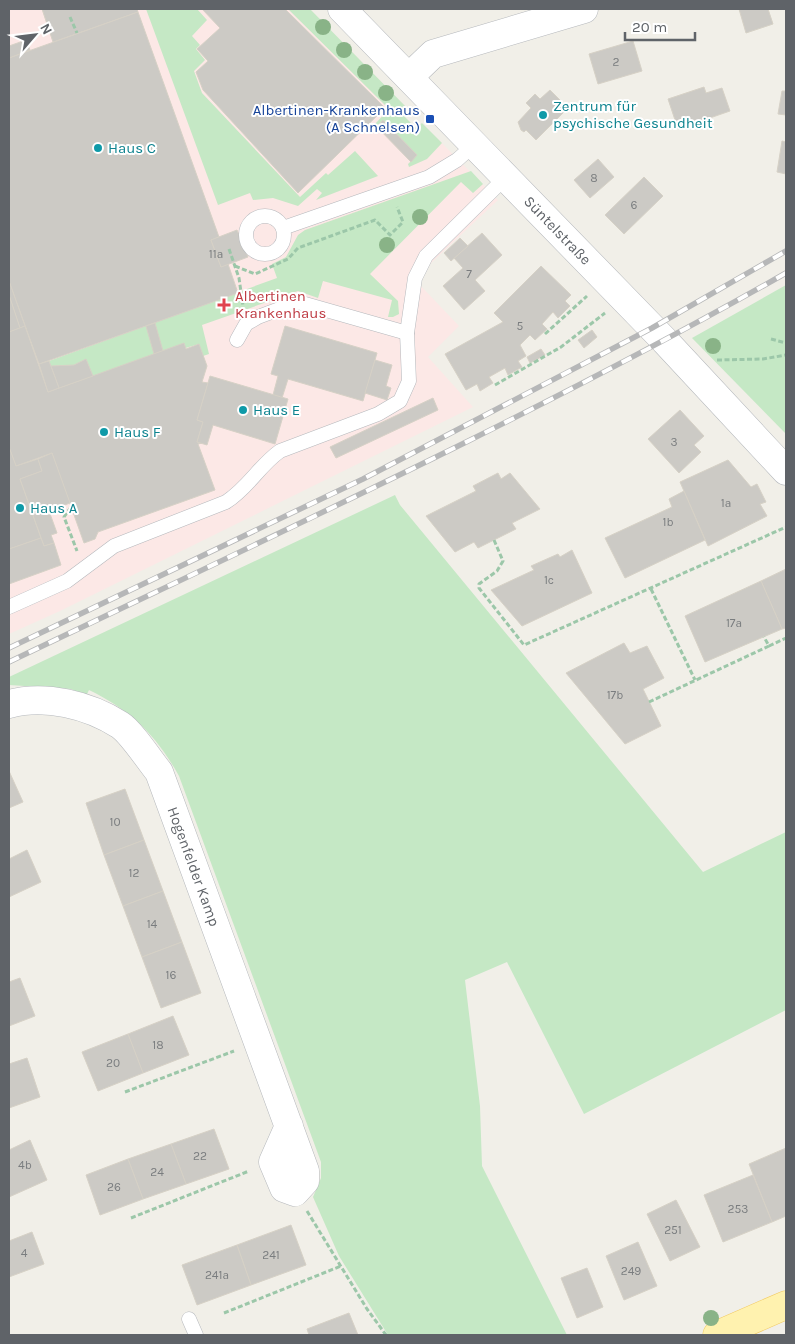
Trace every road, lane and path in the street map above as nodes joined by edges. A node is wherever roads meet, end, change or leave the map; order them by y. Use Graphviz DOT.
graph roads {
  1 [pos="342,9"];
  2 [pos="584,9"];
  3 [pos="70,17"];
  4 [pos="76,33"];
  5 [pos="409,77"];
  6 [pos="474,144"];
  7 [pos="506,178"];
  8 [pos="390,190"];
  9 [pos="283,228"];
  10 [pos="229,249"];
  11 [pos="235,266"];
  12 [pos="589,294"];
  13 [pos="608,311"];
  14 [pos="249,322"];
  15 [pos="407,333"];
  16 [pos="545,334"];
  17 [pos="771,339"];
  18 [pos="238,340"];
  19 [pos="786,343"];
  20 [pos="786,355"];
  21 [pos="687,364"];
  22 [pos="495,386"];
  23 [pos="781,461"];
  24 [pos="71,506"];
  25 [pos="786,528"];
  26 [pos="494,540"];
  27 [pos="84,568"];
  28 [pos="650,589"];
  29 [pos="9,607"];
  30 [pos="764,637"];
  31 [pos="786,638"];
  32 [pos="769,646"];
  33 [pos="695,680"];
  34 [pos="649,702"];
  35 [pos="9,704"];
  36 [pos="258,1042"];
  37 [pos="125,1092"];
  38 [pos="288,1126"];
  39 [pos="273,1162"];
  40 [pos="295,1192"];
  41 [pos="131,1218"];
  42 [pos="340,1266"];
  43 [pos="786,1306"];
  44 [pos="224,1313"];
  45 [pos="189,1319"];
  46 [pos="196,1335"];
  47 [pos="386,1335"];
  48 [pos="717,1335"];
  1 -- 5 [label="street, Süntelstraße"];
  2 -- 5 [label="street"];
  3 -- 4 [label="path"];
  5 -- 6 [label="street, Süntelstraße"];
  6 -- 7 [label="street, Süntelstraße"];
  6 -- 8 [label="lane"];
  7 -- 15 [label="lane"];
  7 -- 21 [label="street, Süntelstraße"];
  8 -- 9 [label="lane"];
  8 -- 11 [label="path"];
  10 -- 11 [label="path"];
  11 -- 14 [label="path"];
  12 -- 16 [label="path"];
  13 -- 22 [label="path"];
  14 -- 15 [label="lane"];
  14 -- 18 [label="lane"];
  15 -- 27 [label="lane"];
  17 -- 19 [label="path"];
  20 -- 21 [label="path"];
  21 -- 23 [label="street, Süntelstraße"];
  24 -- 27 [label="path"];
  25 -- 28 [label="path"];
  26 -- 28 [label="path"];
  27 -- 29 [label="lane"];
  28 -- 33 [label="path"];
  30 -- 32 [label="path"];
  31 -- 32 [label="path"];
  32 -- 33 [label="path"];
  33 -- 34 [label="path"];
  35 -- 36 [label="street, Hogenfelder Kamp"];
  36 -- 37 [label="path"];
  36 -- 38 [label="street, Hogenfelder Kamp"];
  38 -- 39 [label="street"];
  38 -- 40 [label="street, Hogenfelder Kamp"];
  39 -- 40 [label="street"];
  39 -- 41 [label="path"];
  40 -- 42 [label="path"];
  42 -- 44 [label="path"];
  42 -- 47 [label="path"];
  43 -- 48 [label="main road"];
  45 -- 46 [label="lane"];
}
